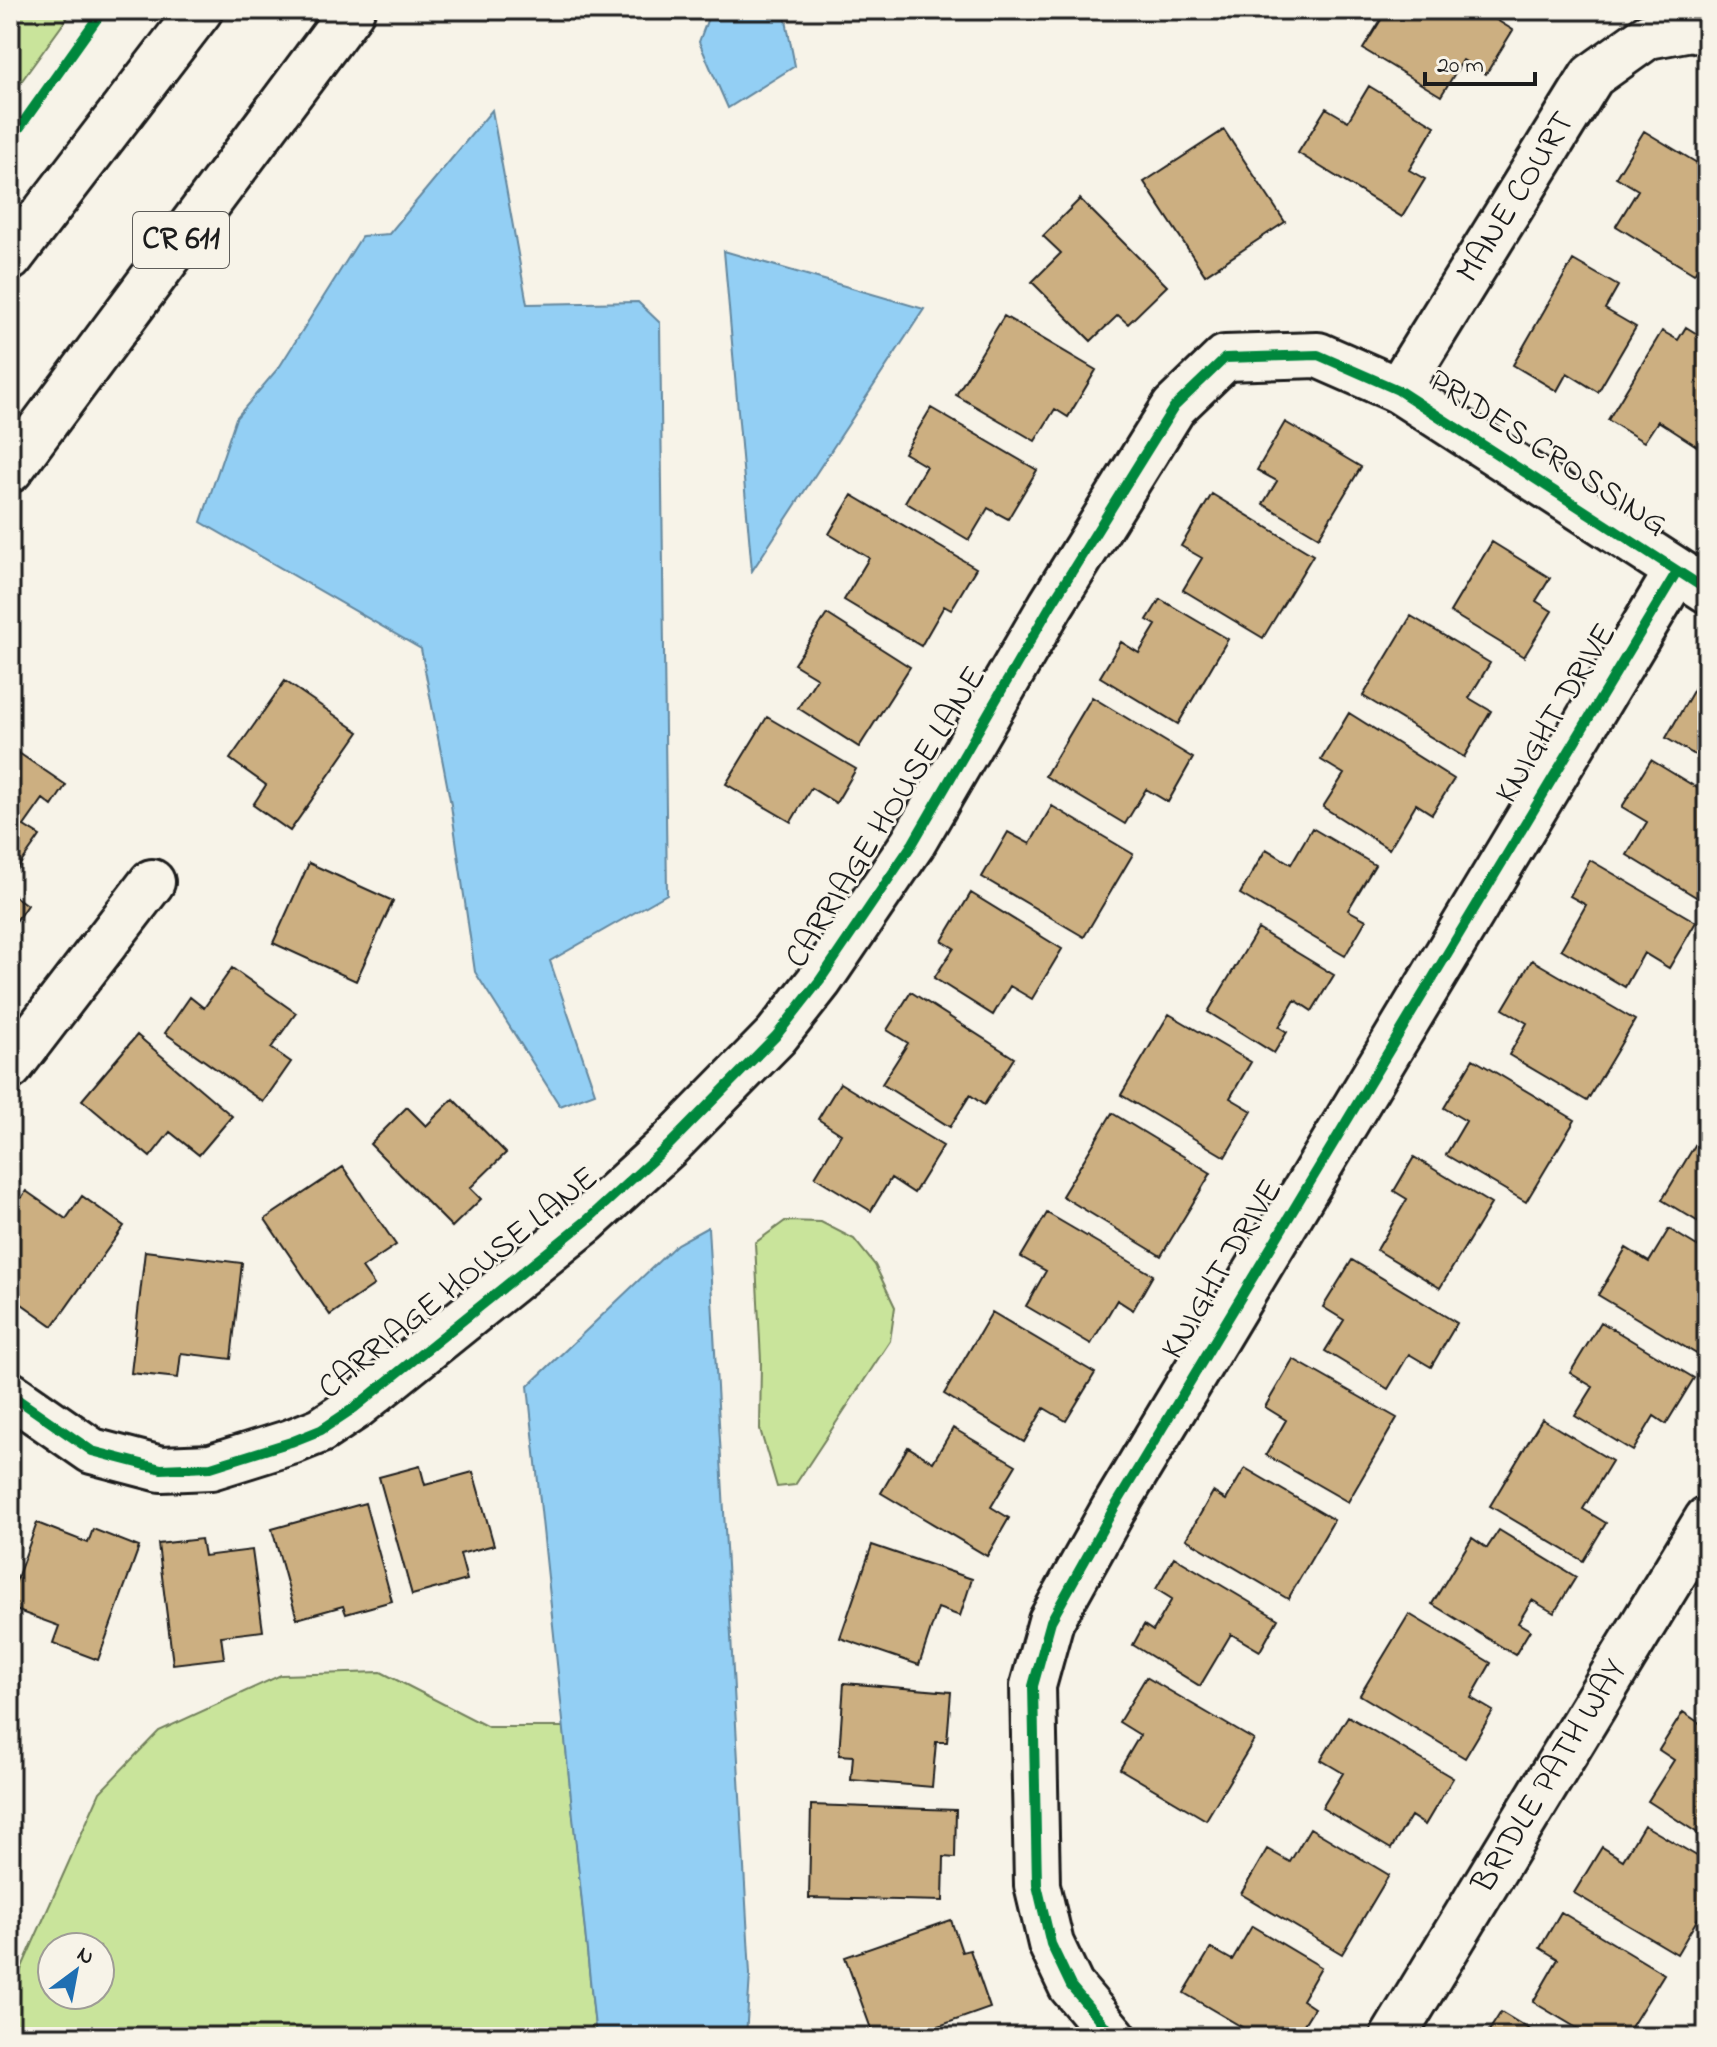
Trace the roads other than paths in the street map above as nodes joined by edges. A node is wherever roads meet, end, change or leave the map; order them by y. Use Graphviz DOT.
graph roads {
  1 [pos="200,10"];
  2 [pos="352,10"];
  3 [pos="1707,32"];
  4 [pos="10,258"];
  5 [pos="1398,390"];
  6 [pos="10,470"];
  7 [pos="1692,581"];
  8 [pos="152,882"];
  9 [pos="10,1067"];
  10 [pos="10,1394"];
  11 [pos="1707,1519"];
  12 [pos="1114,2037"];
  13 [pos="1393,2037"];
  1 -- 4 [label="street"];
  2 -- 6 [label="street, CR 611"];
  3 -- 5 [label="street, MANE COURT"];
  5 -- 7 [label="street, PRIDES CROSSING"];
  5 -- 10 [label="street, CARRIAGE HOUSE LANE"];
  7 -- 12 [label="street, KNIGHT DRIVE"];
  8 -- 9 [label="street"];
  11 -- 13 [label="street, BRIDLE PATH WAY"];
}
